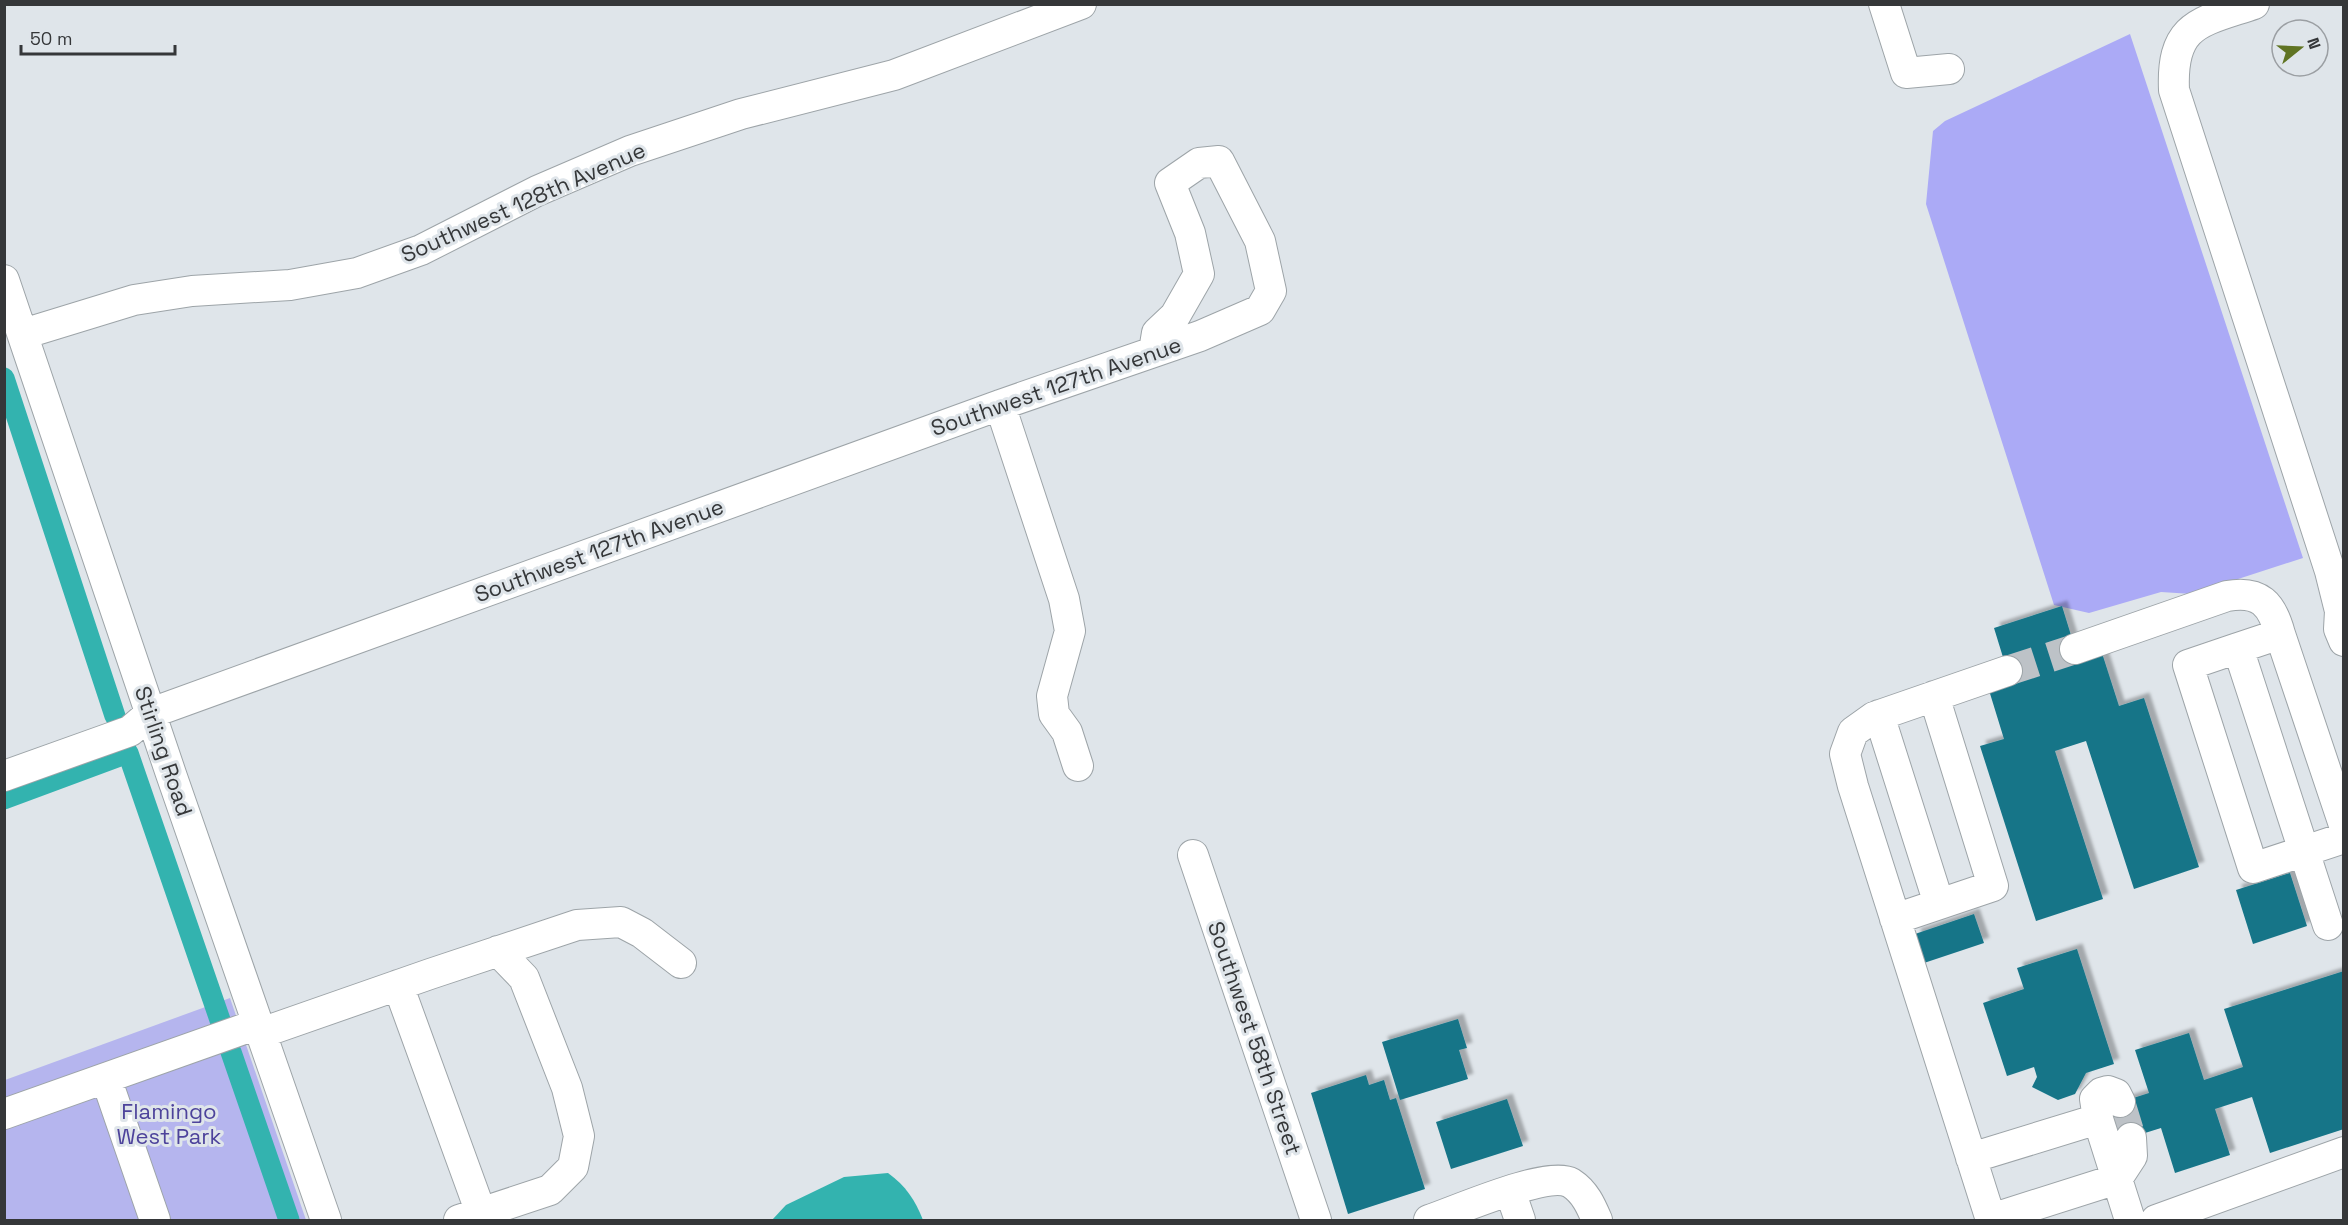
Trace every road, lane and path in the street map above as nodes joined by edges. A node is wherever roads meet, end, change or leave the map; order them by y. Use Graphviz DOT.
graph roads {
  1 [pos="1081,4"];
  2 [pos="1884,4"];
  3 [pos="2254,4"];
  4 [pos="1949,69"];
  5 [pos="4,280"];
  6 [pos="23,334"];
  7 [pos="1154,351"];
  8 [pos="1000,405"];
  9 [pos="2280,634"];
  10 [pos="2343,641"];
  11 [pos="2075,648"];
  12 [pos="2238,648"];
  13 [pos="2007,671"];
  14 [pos="1934,696"];
  15 [pos="151,712"];
  16 [pos="1879,715"];
  17 [pos="1078,766"];
  18 [pos="4,776"];
  19 [pos="2343,825"];
  20 [pos="2343,838"];
  21 [pos="2304,851"];
  22 [pos="1193,855"];
  23 [pos="1940,904"];
  24 [pos="1895,919"];
  25 [pos="2328,925"];
  26 [pos="498,951"];
  27 [pos="681,963"];
  28 [pos="398,985"];
  29 [pos="260,1028"];
  30 [pos="106,1078"];
  31 [pos="4,1114"];
  32 [pos="2131,1138"];
  33 [pos="2343,1152"];
  34 [pos="1971,1158"];
  35 [pos="2117,1179"];
  36 [pos="1510,1191"];
  37 [pos="470,1217"];
  38 [pos="1444,1218"];
  39 [pos="1991,1220"];
  40 [pos="155,1221"];
  41 [pos="326,1221"];
  42 [pos="1316,1221"];
  43 [pos="1520,1221"];
  44 [pos="1597,1221"];
  45 [pos="2130,1221"];
  46 [pos="2156,1221"];
  1 -- 6 [label="street, Southwest 128th Avenue"];
  2 -- 4 [label="street"];
  3 -- 10 [label="street"];
  5 -- 6 [label="street, Stirling Road"];
  6 -- 15 [label="street, Stirling Road"];
  7 -- 7 [label="street, Southwest 127th Avenue"];
  7 -- 8 [label="street, Southwest 127th Avenue"];
  8 -- 15 [label="street, Southwest 127th Avenue"];
  8 -- 17 [label="street"];
  9 -- 11 [label="street"];
  9 -- 12 [label="street"];
  9 -- 19 [label="street"];
  12 -- 21 [label="street"];
  12 -- 21 [label="street"];
  13 -- 14 [label="street"];
  14 -- 16 [label="street"];
  14 -- 23 [label="street"];
  15 -- 18 [label="street, Southwest 127th Avenue"];
  15 -- 29 [label="street, Stirling Road"];
  16 -- 23 [label="street"];
  16 -- 24 [label="street"];
  20 -- 21 [label="street"];
  21 -- 25 [label="street"];
  22 -- 42 [label="street, Southwest 58th Street"];
  23 -- 24 [label="street"];
  24 -- 34 [label="street"];
  26 -- 27 [label="street"];
  26 -- 28 [label="street"];
  26 -- 37 [label="street"];
  28 -- 29 [label="street"];
  28 -- 37 [label="street"];
  29 -- 30 [label="street"];
  29 -- 41 [label="street, Stirling Road"];
  30 -- 31 [label="street"];
  30 -- 40 [label="street"];
  32 -- 35 [label="street"];
  33 -- 46 [label="street"];
  34 -- 35 [label="street"];
  34 -- 39 [label="street"];
  35 -- 39 [label="street"];
  35 -- 45 [label="street"];
  36 -- 38 [label="street"];
  36 -- 43 [label="street"];
  36 -- 44 [label="street"];
}
